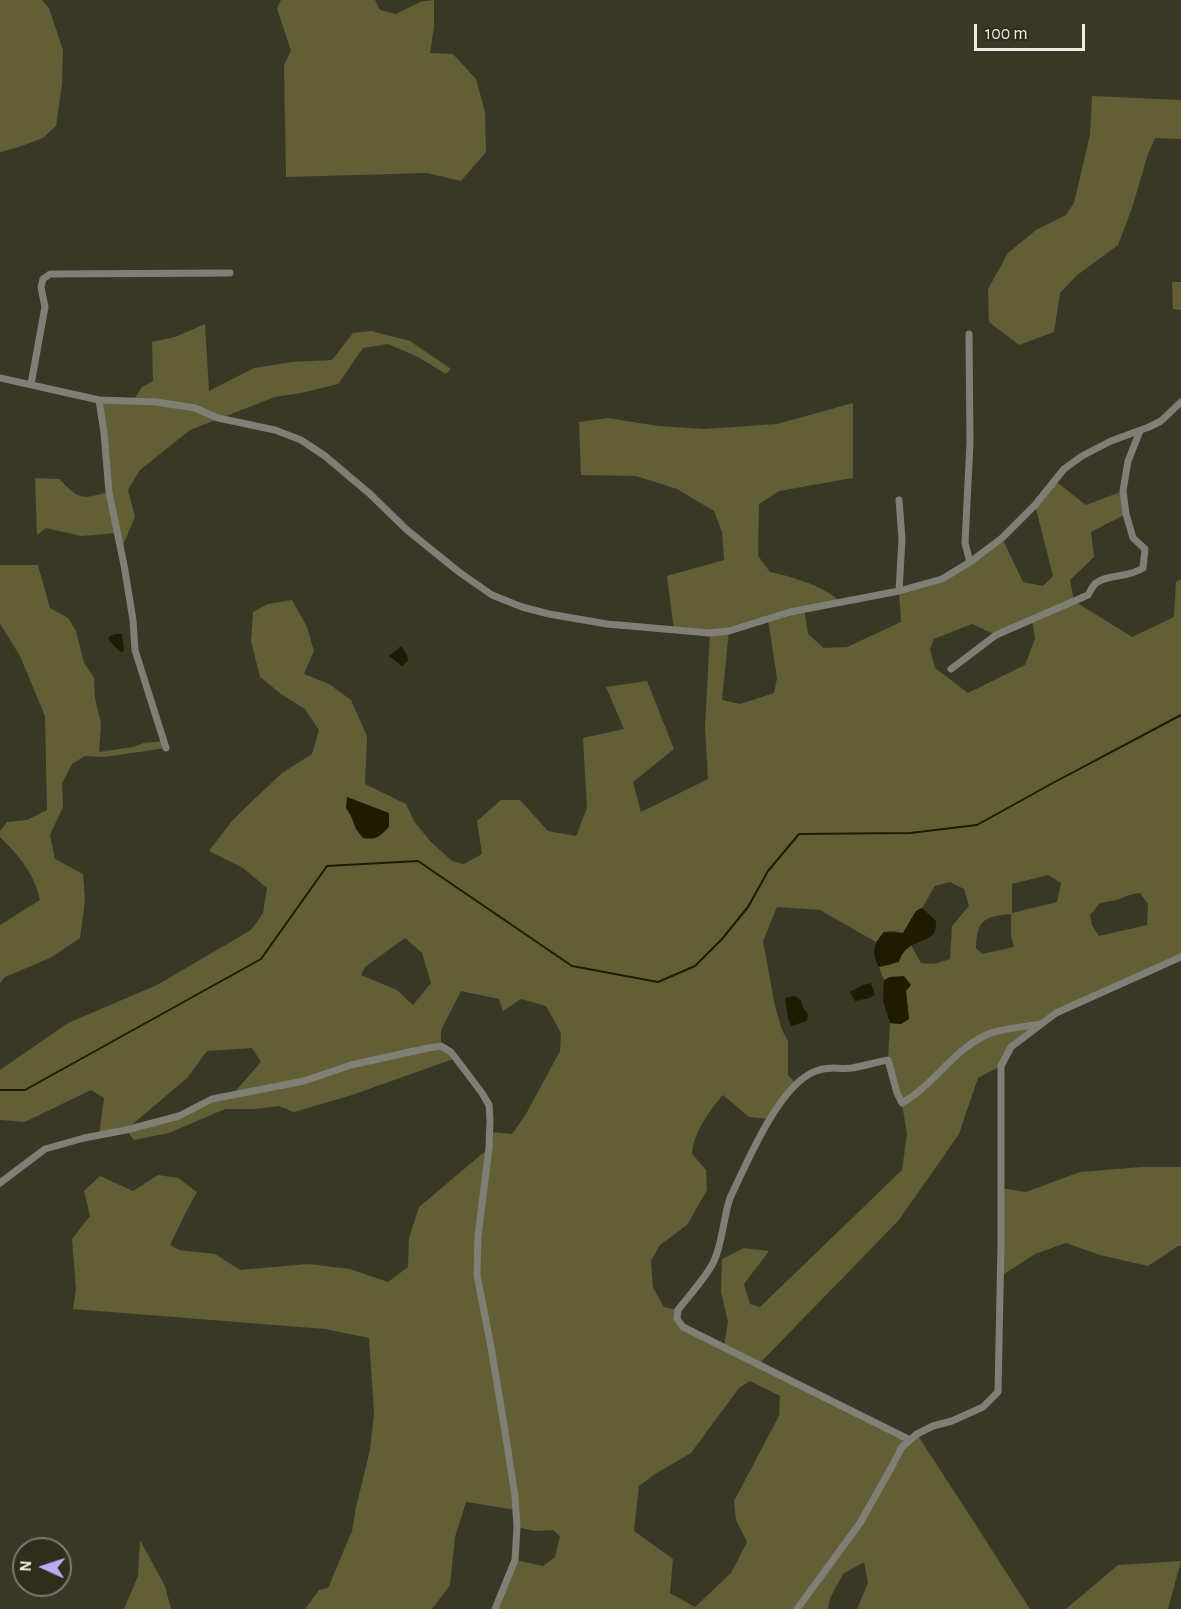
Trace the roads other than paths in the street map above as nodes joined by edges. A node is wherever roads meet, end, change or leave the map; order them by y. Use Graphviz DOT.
graph roads {
  1 [pos="230,273"];
  2 [pos="969,334"];
  3 [pos="0,378"];
  4 [pos="31,384"];
  5 [pos="99,400"];
  6 [pos="1181,402"];
  7 [pos="1140,430"];
  8 [pos="899,500"];
  9 [pos="970,562"];
  10 [pos="899,591"];
  11 [pos="951,669"];
  12 [pos="166,748"];
  13 [pos="1181,957"];
  14 [pos="1042,1024"];
  15 [pos="0,1183"];
  16 [pos="910,1440"];
  17 [pos="495,1609"];
  18 [pos="797,1609"];
  1 -- 4 [label="street"];
  2 -- 9 [label="street"];
  3 -- 4 [label="street"];
  4 -- 5 [label="street"];
  5 -- 10 [label="street"];
  5 -- 12 [label="street"];
  6 -- 7 [label="street"];
  7 -- 9 [label="street"];
  7 -- 11 [label="street"];
  8 -- 10 [label="street"];
  9 -- 10 [label="street"];
  13 -- 14 [label="street"];
  14 -- 16 [label="street"];
  14 -- 16 [label="street"];
  15 -- 17 [label="street"];
  16 -- 18 [label="street"];
}
